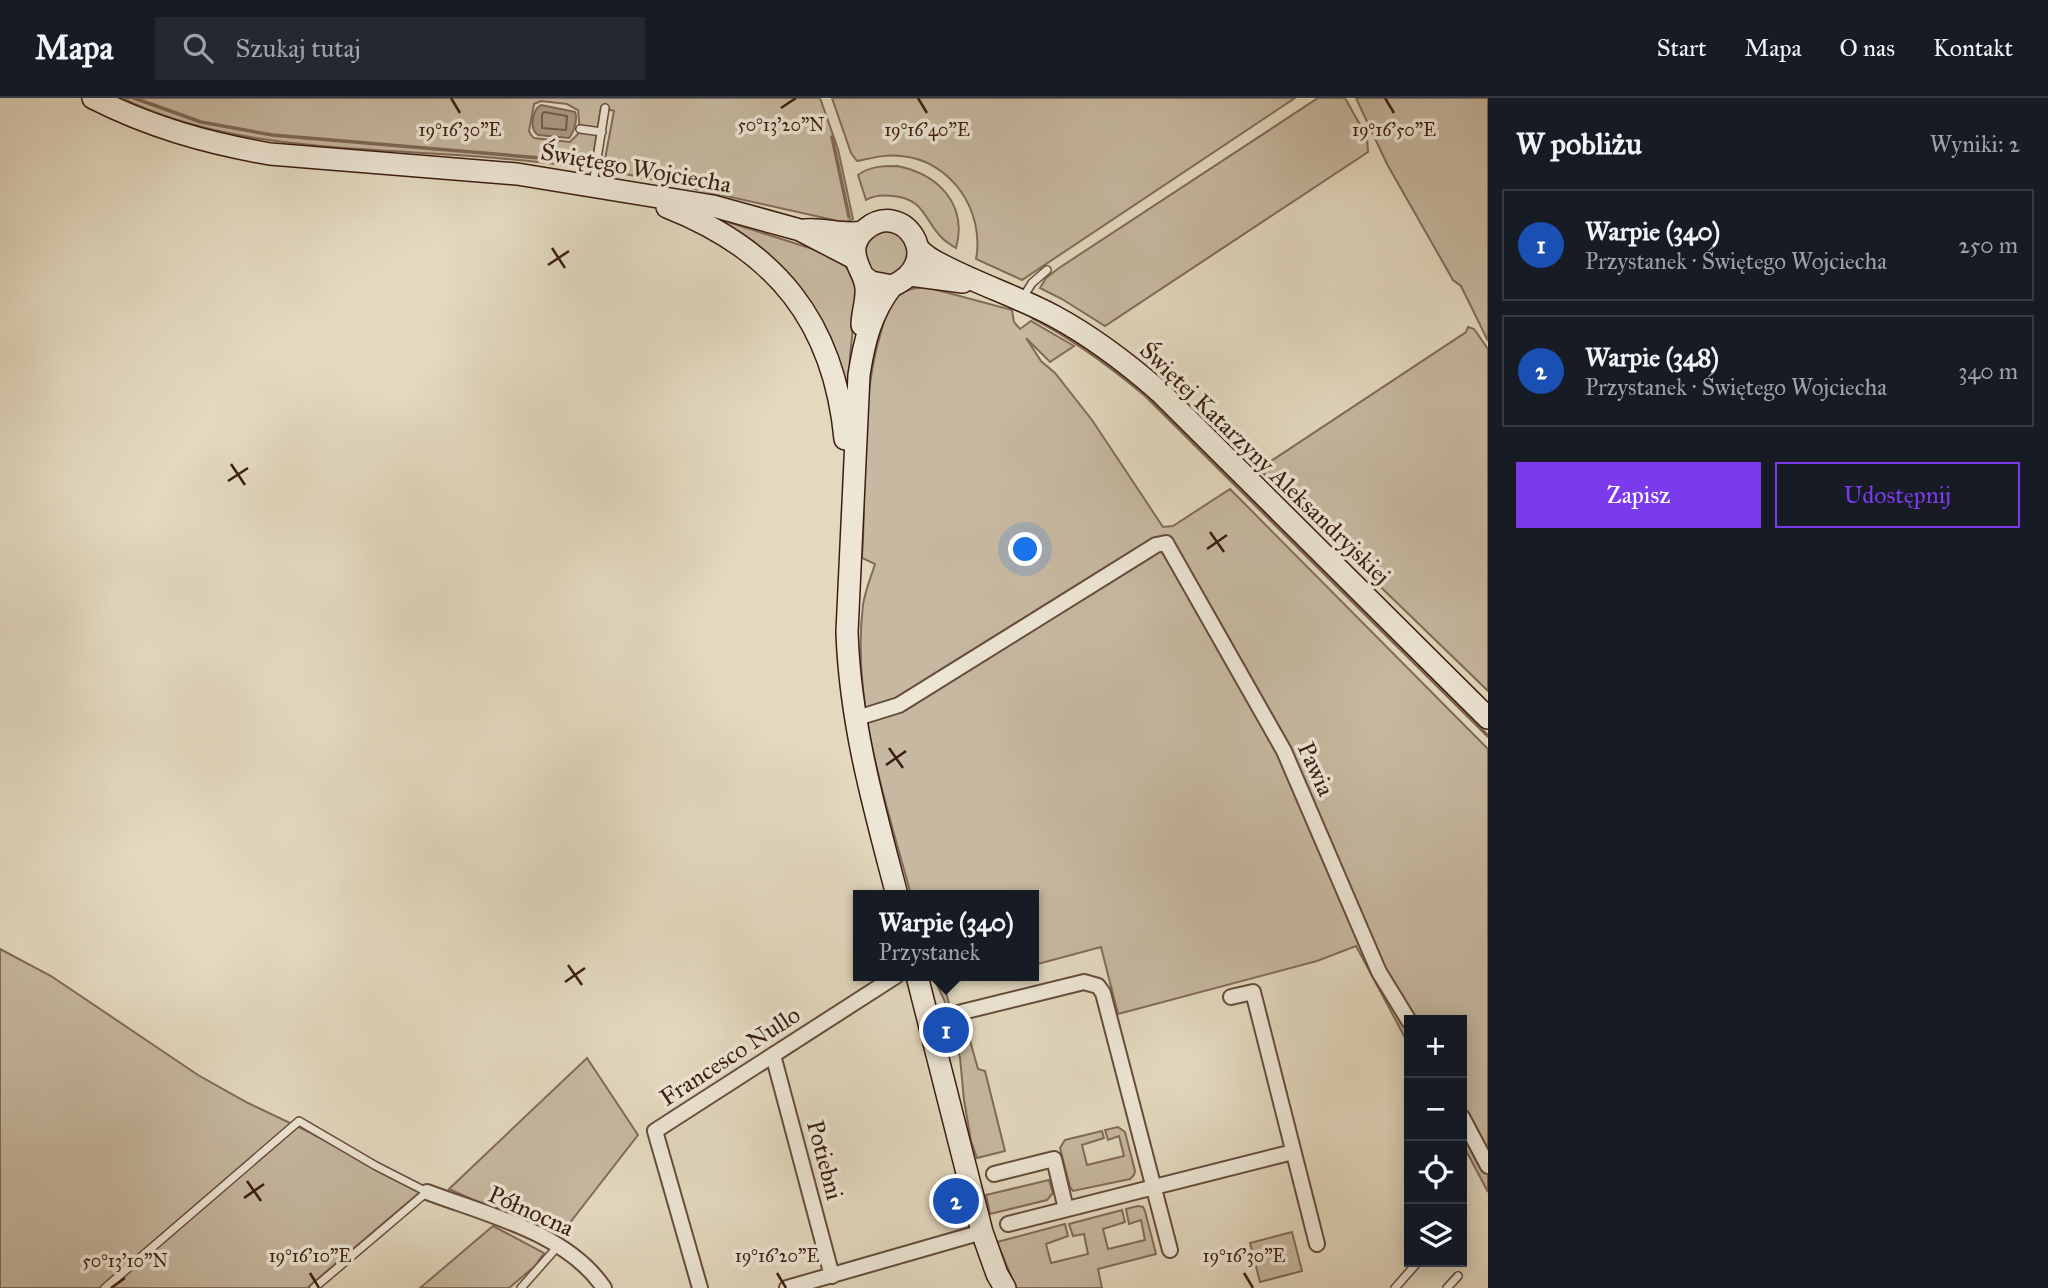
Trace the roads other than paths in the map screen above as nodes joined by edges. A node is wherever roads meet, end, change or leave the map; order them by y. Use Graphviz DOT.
graph roads {
  1 [pos="93,98"];
  2 [pos="605,108"];
  3 [pos="580,129"];
  4 [pos="602,132"];
  5 [pos="593,187"];
  6 [pos="641,194"];
  7 [pos="800,230"];
  8 [pos="862,232"];
  9 [pos="919,249"];
  10 [pos="859,267"];
  11 [pos="1047,270"];
  12 [pos="901,281"];
  13 [pos="979,284"];
  14 [pos="1027,291"];
  15 [pos="863,348"];
  16 [pos="853,486"];
  17 [pos="1488,718"];
  18 [pos="854,719"];
  19 [pos="896,890"];
  20 [pos="888,981"];
  21 [pos="918,981"];
  22 [pos="1231,997"];
  23 [pos="958,1013"];
  24 [pos="1405,1015"];
  25 [pos="773,1055"];
  26 [pos="1467,1126"];
  27 [pos="1293,1152"];
  28 [pos="1488,1166"];
  29 [pos="995,1174"];
  30 [pos="1153,1187"];
  31 [pos="428,1192"];
  32 [pos="1066,1209"];
  33 [pos="1008,1224"];
  34 [pos="982,1232"];
  35 [pos="1317,1244"];
  36 [pos="559,1245"];
  37 [pos="1170,1250"];
  38 [pos="1414,1267"];
  39 [pos="832,1276"];
  40 [pos="1458,1276"];
  41 [pos="105,1288"];
  42 [pos="314,1288"];
  43 [pos="521,1288"];
  44 [pos="604,1288"];
  45 [pos="700,1288"];
  46 [pos="787,1288"];
  47 [pos="1005,1288"];
  48 [pos="1395,1288"];
  49 [pos="1447,1288"];
  1 -- 5 [label="street, Świętego Wojciecha"];
  2 -- 4 [label="lane"];
  3 -- 4 [label="lane"];
  4 -- 5 [label="lane"];
  5 -- 6 [label="street, Świętego Wojciecha"];
  6 -- 7 [label="street, Świętego Wojciecha"];
  6 -- 16 [label="street"];
  7 -- 8 [label="street, Świętego Wojciecha"];
  7 -- 10 [label="street, Świętego Wojciecha"];
  8 -- 9 [label="street"];
  8 -- 10 [label="street"];
  9 -- 12 [label="street"];
  9 -- 13 [label="street, Świętej Katarzyny Aleksandryjskiej"];
  10 -- 12 [label="street"];
  10 -- 15 [label="street"];
  11 -- 14 [label="lane"];
  12 -- 13 [label="street, Świętej Katarzyny Aleksandryjskiej"];
  12 -- 15 [label="street"];
  13 -- 17 [label="street, Świętej Katarzyny Aleksandryjskiej"];
  15 -- 16 [label="street"];
  16 -- 18 [label="street"];
  18 -- 19 [label="street"];
  18 -- 24 [label="street, Pawia"];
  20 -- 25 [label="street, Francesco Nullo"];
  21 -- 34 [label="street"];
  22 -- 27 [label="street"];
  23 -- 30 [label="street"];
  25 -- 39 [label="street, Potiebni"];
  25 -- 45 [label="street, Francesco Nullo"];
  26 -- 28 [label="street"];
  27 -- 30 [label="street"];
  27 -- 35 [label="street"];
  29 -- 32 [label="street"];
  30 -- 32 [label="street"];
  30 -- 37 [label="street"];
  31 -- 36 [label="street, Północna"];
  31 -- 41 [label="lane"];
  31 -- 42 [label="lane"];
  32 -- 33 [label="street"];
  34 -- 39 [label="street"];
  34 -- 47 [label="street"];
  36 -- 43 [label="lane"];
  36 -- 44 [label="street, Północna"];
  38 -- 48 [label="lane"];
  39 -- 46 [label="street"];
  40 -- 49 [label="lane"];
}
